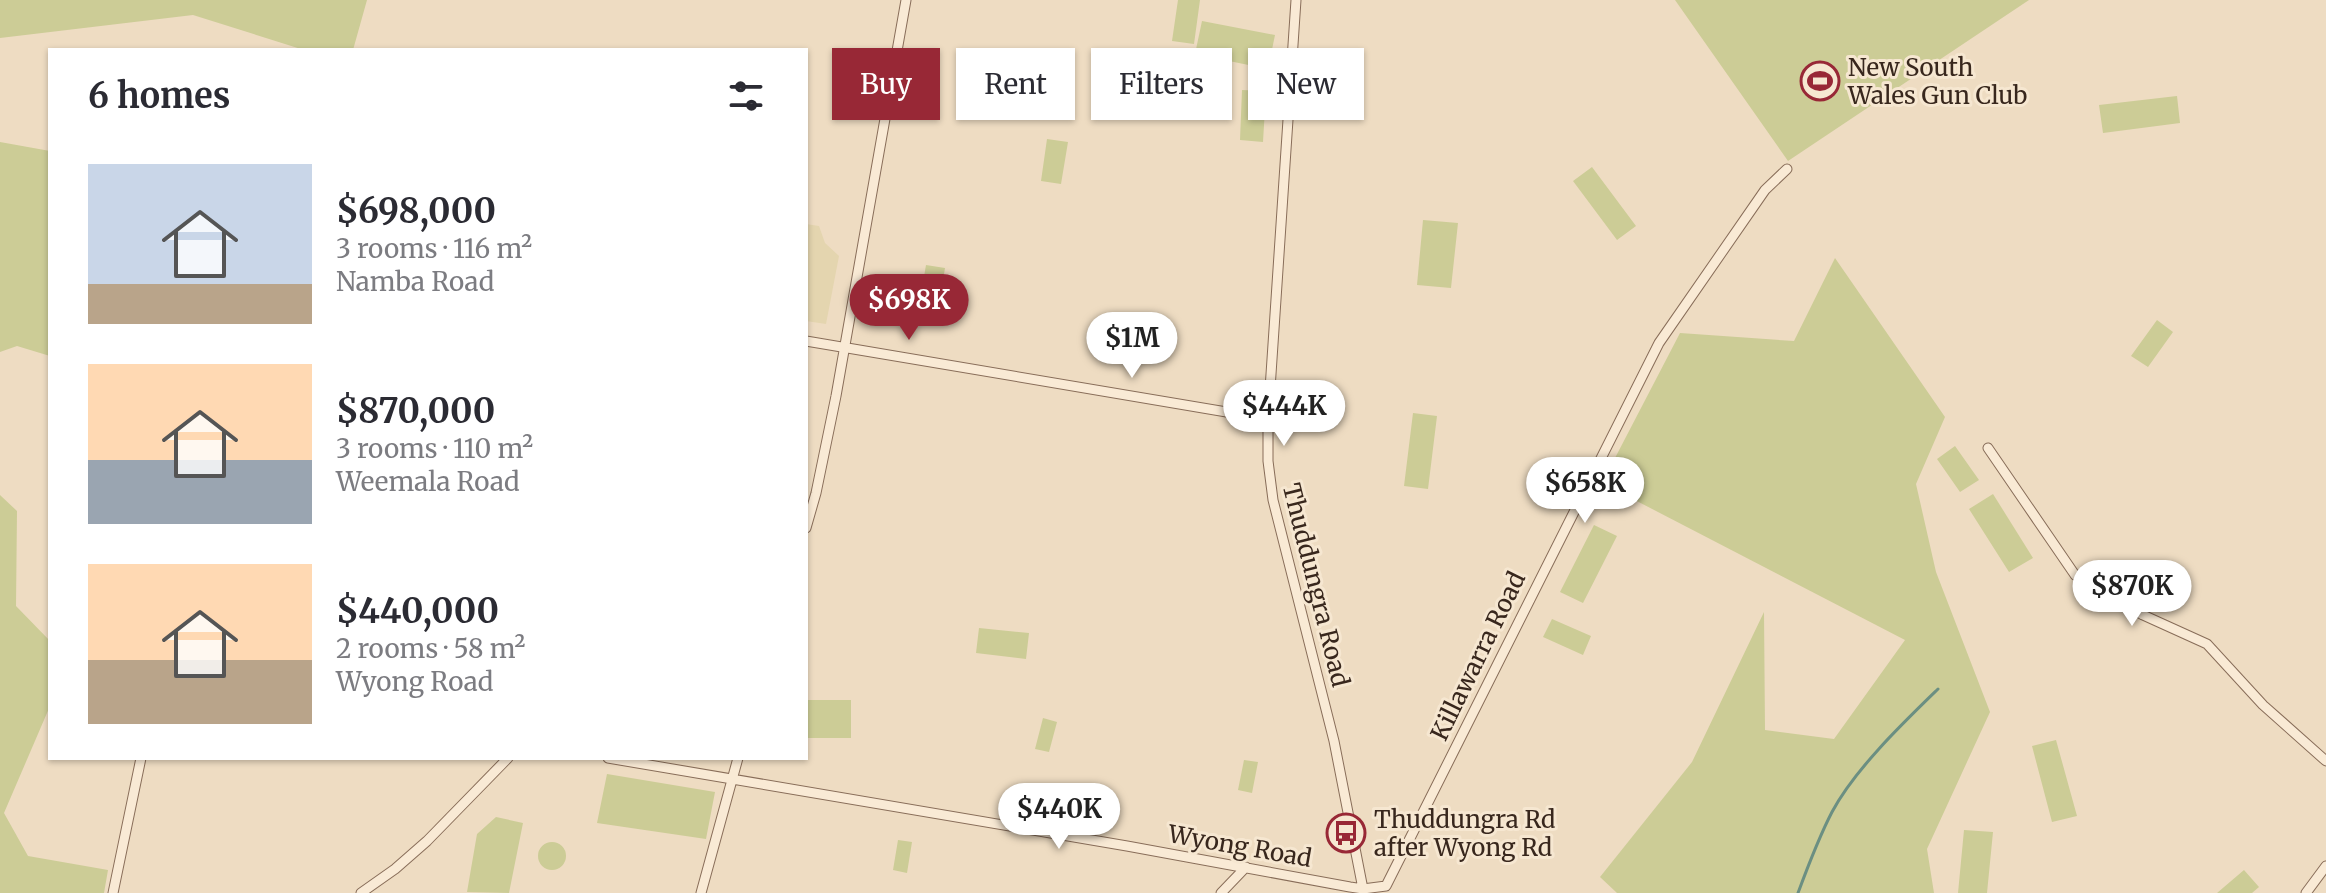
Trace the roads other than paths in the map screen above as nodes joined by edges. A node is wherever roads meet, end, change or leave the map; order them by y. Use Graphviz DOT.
graph roads {
  1 [pos="906,0"];
  2 [pos="1296,0"];
  3 [pos="1787,169"];
  4 [pos="808,341"];
  5 [pos="844,347"];
  6 [pos="1268,419"];
  7 [pos="1988,448"];
  8 [pos="808,520"];
  9 [pos="141,760"];
  10 [pos="506,760"];
  11 [pos="619,760"];
  12 [pos="737,760"];
  13 [pos="2326,761"];
  14 [pos="731,780"];
  15 [pos="2326,866"];
  16 [pos="1246,867"];
  17 [pos="1389,882"];
  18 [pos="1363,889"];
  19 [pos="113,893"];
  20 [pos="361,893"];
  21 [pos="701,893"];
  22 [pos="1221,893"];
  23 [pos="2306,893"];
  1 -- 5 [label="street"];
  2 -- 6 [label="street, Thuddungra Road"];
  3 -- 17 [label="street, Killawarra Road"];
  4 -- 5 [label="street"];
  5 -- 6 [label="street"];
  5 -- 8 [label="street"];
  6 -- 18 [label="street, Thuddungra Road"];
  7 -- 13 [label="street"];
  9 -- 19 [label="street"];
  10 -- 20 [label="street"];
  11 -- 14 [label="street, Wyong Road"];
  12 -- 14 [label="street"];
  14 -- 16 [label="street, Wyong Road"];
  14 -- 21 [label="street"];
  15 -- 23 [label="street"];
  16 -- 18 [label="street, Wyong Road"];
  16 -- 22 [label="street"];
  17 -- 18 [label="street, Wyong Road"];
}
